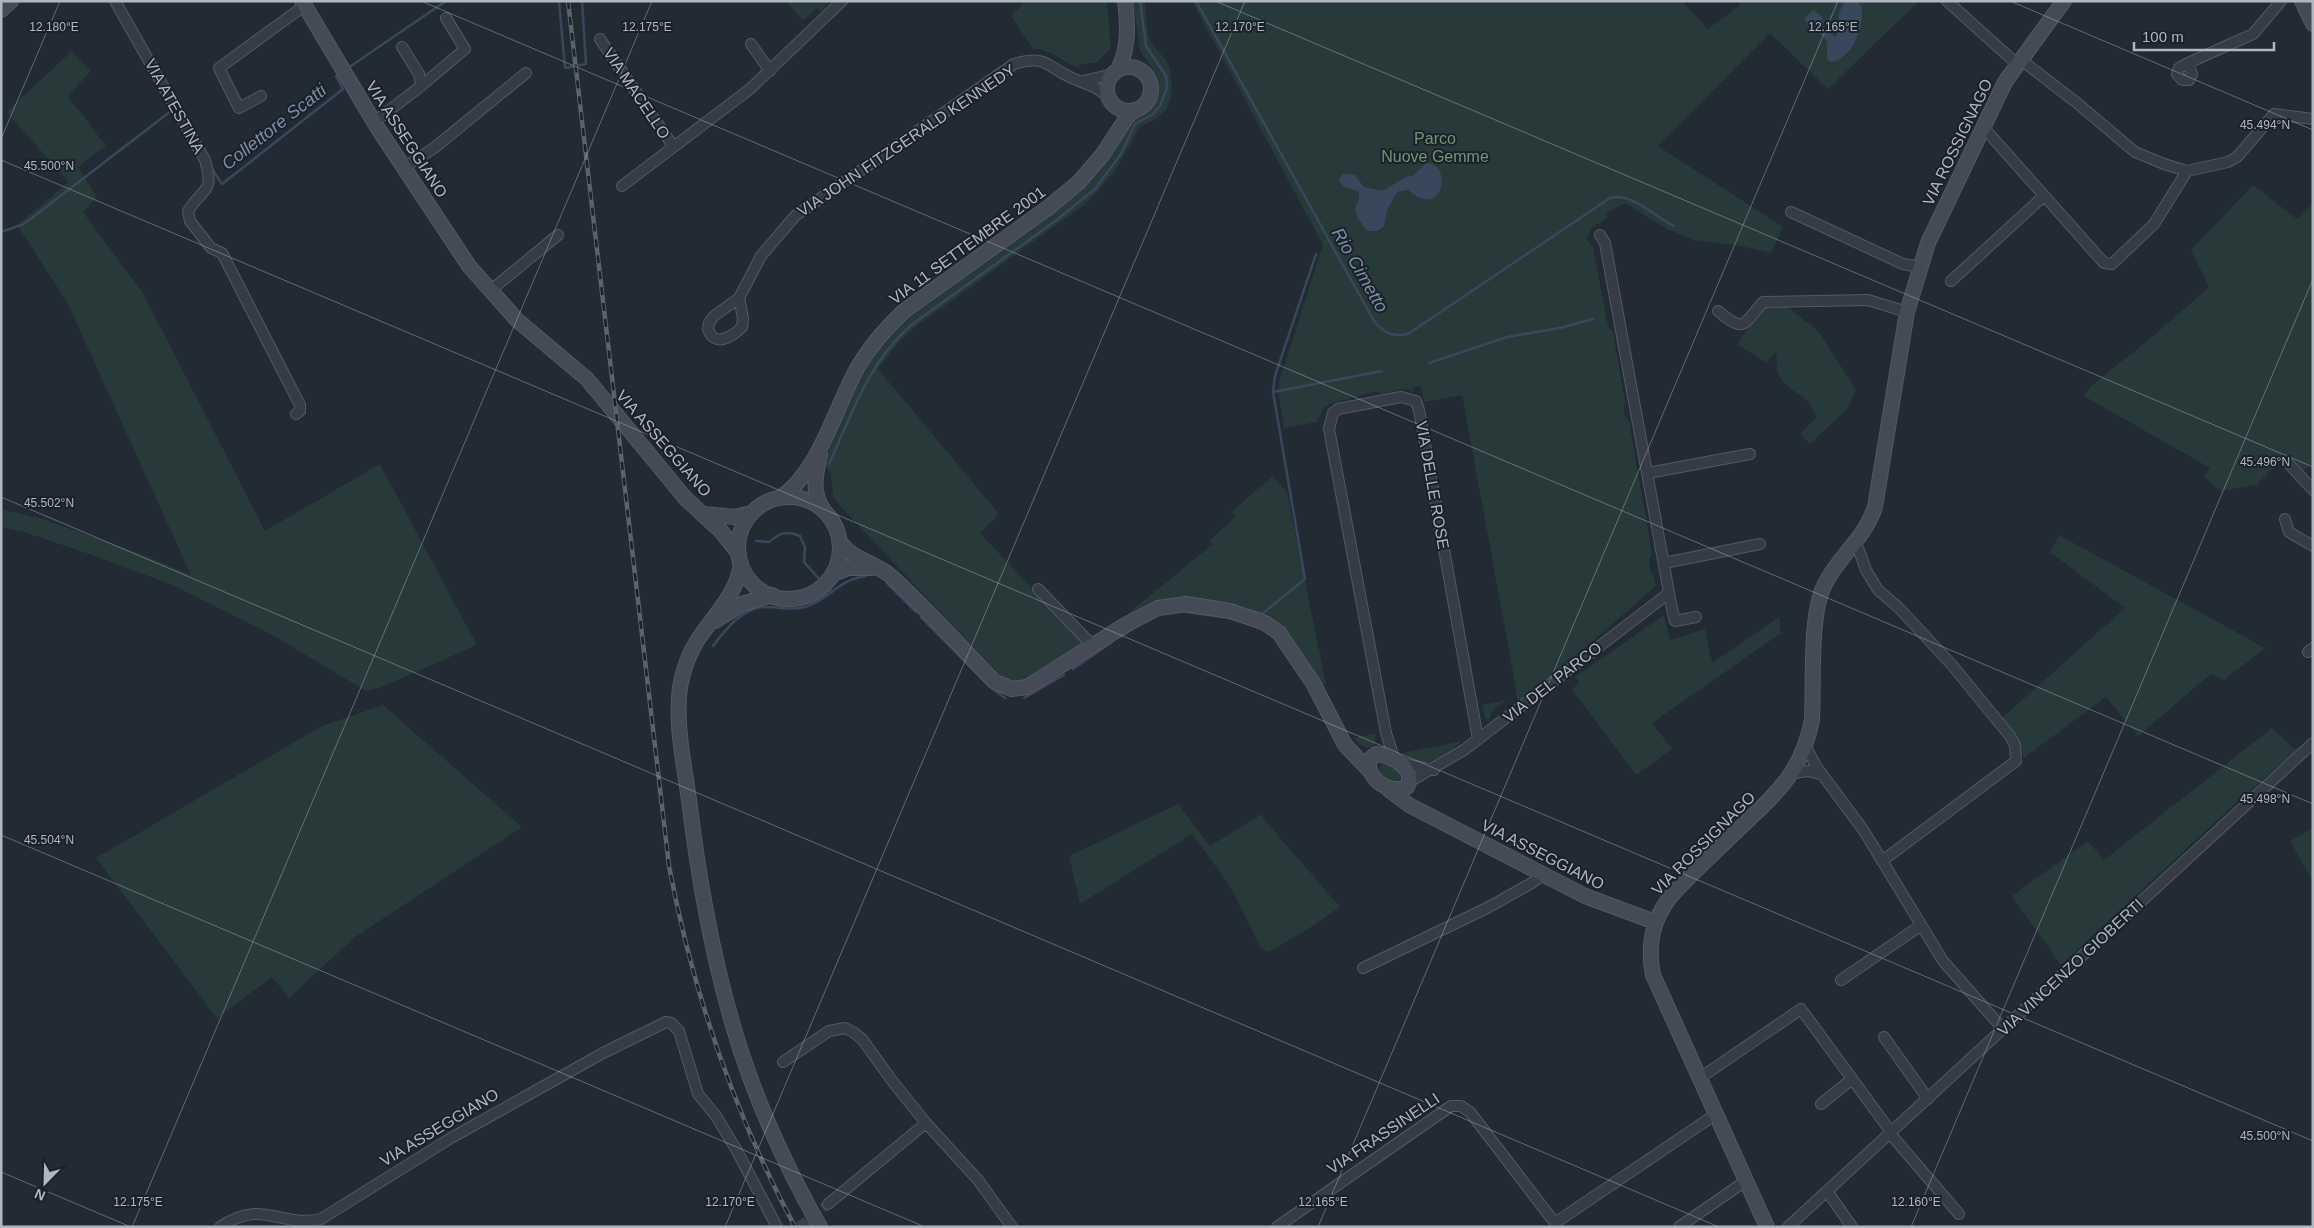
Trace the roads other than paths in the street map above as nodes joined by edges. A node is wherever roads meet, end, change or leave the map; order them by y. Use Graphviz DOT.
graph roads {
  1 [pos="11,1"];
  2 [pos="115,1"];
  3 [pos="842,1"];
  4 [pos="1125,1"];
  5 [pos="1947,1"];
  6 [pos="2064,1"];
  7 [pos="2281,1"];
  8 [pos="2302,1"];
  9 [pos="303,4"];
  10 [pos="1,10"];
  11 [pos="446,18"];
  12 [pos="2313,24"];
  13 [pos="1128,28"];
  14 [pos="600,39"];
  15 [pos="751,44"];
  16 [pos="402,47"];
  17 [pos="2018,61"];
  18 [pos="2188,63"];
  19 [pos="1140,69"];
  20 [pos="770,71"];
  21 [pos="1115,72"];
  22 [pos="526,73"];
  23 [pos="1082,81"];
  24 [pos="421,86"];
  25 [pos="261,96"];
  26 [pos="1112,102"];
  27 [pos="1134,110"];
  28 [pos="2313,118"];
  29 [pos="374,122"];
  30 [pos="1983,127"];
  31 [pos="1114,136"];
  32 [pos="673,146"];
  33 [pos="403,168"];
  34 [pos="2187,171"];
  35 [pos="622,186"];
  36 [pos="2044,196"];
  37 [pos="1790,212"];
  38 [pos="558,235"];
  39 [pos="1600,235"];
  40 [pos="1920,268"];
  41 [pos="1951,281"];
  42 [pos="490,291"];
  43 [pos="739,298"];
  44 [pos="1718,311"];
  45 [pos="1907,312"];
  46 [pos="296,414"];
  47 [pos="823,443"];
  48 [pos="1750,454"];
  49 [pos="2289,464"];
  50 [pos="1648,473"];
  51 [pos="2313,490"];
  52 [pos="780,498"];
  53 [pos="824,511"];
  54 [pos="752,513"];
  55 [pos="704,514"];
  56 [pos="2285,519"];
  57 [pos="839,540"];
  58 [pos="1856,542"];
  59 [pos="1760,544"];
  60 [pos="2313,546"];
  61 [pos="740,558"];
  62 [pos="1664,563"];
  63 [pos="877,568"];
  64 [pos="833,574"];
  65 [pos="1038,589"];
  66 [pos="1669,593"];
  67 [pos="772,595"];
  68 [pos="1696,617"];
  69 [pos="710,624"];
  70 [pos="1092,646"];
  71 [pos="1329,713"];
  72 [pos="1386,733"];
  73 [pos="1478,739"];
  74 [pos="2313,744"];
  75 [pos="1806,747"];
  76 [pos="1374,755"];
  77 [pos="1397,760"];
  78 [pos="1434,770"];
  79 [pos="1370,771"];
  80 [pos="1793,773"];
  81 [pos="1823,775"];
  82 [pos="1408,785"];
  83 [pos="1388,788"];
  84 [pos="1418,809"];
  85 [pos="1882,861"];
  86 [pos="1543,875"];
  87 [pos="1655,922"];
  88 [pos="1920,926"];
  89 [pos="1363,968"];
  90 [pos="1841,980"];
  91 [pos="2003,1029"];
  92 [pos="1884,1037"];
  93 [pos="783,1062"];
  94 [pos="1700,1078"];
  95 [pos="1852,1079"];
  96 [pos="1928,1098"];
  97 [pos="1820,1104"];
  98 [pos="1716,1114"];
  99 [pos="926,1123"];
  100 [pos="1891,1132"];
  101 [pos="1747,1180"];
  102 [pos="1827,1191"];
  103 [pos="828,1204"];
  104 [pos="1959,1214"];
  105 [pos="1555,1225"];
  106 [pos="220,1227"];
  107 [pos="777,1227"];
  108 [pos="820,1227"];
  109 [pos="1012,1227"];
  110 [pos="1276,1227"];
  111 [pos="1679,1227"];
  112 [pos="1767,1227"];
  113 [pos="1788,1227"];
  114 [pos="1852,1227"];
  1 -- 10 [label="street"];
  2 -- 46 [label="street, VIA ATESTINA"];
  3 -- 20 [label="street, VIA MACELLO"];
  4 -- 13 [label="street, VIA 11 SETTEMBRE 2001"];
  5 -- 17 [label="street"];
  6 -- 17 [label="street, VIA ROSSIGNAGO"];
  7 -- 18 [label="street"];
  8 -- 12 [label="street"];
  9 -- 25 [label="street"];
  9 -- 29 [label="street, VIA ASSEGGIANO"];
  11 -- 24 [label="street"];
  13 -- 19 [label="street, VIA 11 SETTEMBRE 2001"];
  13 -- 21 [label="street, VIA 11 SETTEMBRE 2001"];
  14 -- 32 [label="street, VIA MACELLO"];
  15 -- 20 [label="street"];
  16 -- 24 [label="street"];
  17 -- 30 [label="street, VIA ROSSIGNAGO"];
  17 -- 34 [label="street"];
  19 -- 21 [label="street"];
  19 -- 27 [label="street, VIA 11 SETTEMBRE 2001"];
  20 -- 32 [label="street, VIA MACELLO"];
  21 -- 23 [label="street"];
  21 -- 26 [label="street, VIA 11 SETTEMBRE 2001"];
  22 -- 33 [label="street"];
  23 -- 26 [label="street, VIA JOHN FITZGERALD KENNEDY"];
  23 -- 43 [label="street, VIA JOHN FITZGERALD KENNEDY"];
  24 -- 29 [label="street"];
  26 -- 27 [label="street"];
  26 -- 31 [label="street, VIA 11 SETTEMBRE 2001"];
  27 -- 31 [label="street, VIA 11 SETTEMBRE 2001"];
  28 -- 34 [label="street"];
  29 -- 33 [label="street, VIA ASSEGGIANO"];
  30 -- 36 [label="street"];
  30 -- 40 [label="street, VIA ROSSIGNAGO"];
  31 -- 47 [label="street, VIA 11 SETTEMBRE 2001"];
  32 -- 35 [label="street, VIA MACELLO"];
  33 -- 42 [label="street, VIA ASSEGGIANO"];
  34 -- 36 [label="street"];
  36 -- 41 [label="street"];
  37 -- 40 [label="street"];
  38 -- 42 [label="street"];
  39 -- 50 [label="street"];
  40 -- 45 [label="street, VIA ROSSIGNAGO"];
  42 -- 55 [label="street, VIA ASSEGGIANO"];
  44 -- 45 [label="street"];
  45 -- 58 [label="street, VIA ROSSIGNAGO"];
  47 -- 52 [label="street, VIA 11 SETTEMBRE 2001"];
  47 -- 53 [label="street, VIA 11 SETTEMBRE 2001"];
  48 -- 50 [label="street"];
  49 -- 51 [label="street"];
  50 -- 62 [label="street"];
  52 -- 53 [label="street, VIA ASSEGGIANO"];
  52 -- 54 [label="street, VIA ASSEGGIANO"];
  53 -- 57 [label="street, VIA ASSEGGIANO"];
  54 -- 55 [label="street, VIA ASSEGGIANO"];
  54 -- 61 [label="street"];
  55 -- 61 [label="street, VIA ASSEGGIANO"];
  56 -- 60 [label="street"];
  57 -- 63 [label="street, VIA ASSEGGIANO"];
  57 -- 64 [label="street"];
  58 -- 75 [label="street, VIA ROSSIGNAGO"];
  58 -- 85 [label="street"];
  59 -- 62 [label="street"];
  61 -- 67 [label="street, VIA ASSEGGIANO"];
  61 -- 69 [label="street"];
  62 -- 66 [label="street"];
  63 -- 64 [label="street, VIA ASSEGGIANO"];
  63 -- 70 [label="street, VIA ASSEGGIANO"];
  64 -- 67 [label="street, VIA ASSEGGIANO"];
  65 -- 70 [label="street"];
  66 -- 68 [label="street"];
  66 -- 73 [label="street, VIA DEL PARCO"];
  67 -- 69 [label="street"];
  69 -- 108 [label="street"];
  70 -- 71 [label="street, VIA ASSEGGIANO"];
  71 -- 76 [label="street, VIA ASSEGGIANO"];
  71 -- 79 [label="street, VIA ASSEGGIANO"];
  72 -- 73 [label="street, VIA DELLE ROSE"];
  72 -- 76 [label="street"];
  72 -- 77 [label="street, VIA DELLE ROSE"];
  73 -- 78 [label="street, VIA DEL PARCO"];
  74 -- 91 [label="street, VIA VINCENZO GIOBERTI"];
  75 -- 80 [label="street, VIA ROSSIGNAGO"];
  75 -- 81 [label="street"];
  76 -- 77 [label="street, VIA ASSEGGIANO"];
  76 -- 79 [label="street"];
  77 -- 78 [label="street"];
  77 -- 82 [label="street"];
  78 -- 82 [label="street, VIA DEL PARCO"];
  79 -- 83 [label="street, VIA ASSEGGIANO"];
  80 -- 81 [label="street"];
  80 -- 87 [label="street, VIA ROSSIGNAGO"];
  81 -- 85 [label="street"];
  82 -- 83 [label="street"];
  82 -- 84 [label="street"];
  83 -- 84 [label="street, VIA ASSEGGIANO"];
  84 -- 86 [label="street, VIA ASSEGGIANO"];
  85 -- 88 [label="street"];
  86 -- 87 [label="street, VIA ASSEGGIANO"];
  86 -- 89 [label="street"];
  87 -- 94 [label="street, VIA ROSSIGNAGO"];
  88 -- 90 [label="street"];
  88 -- 91 [label="street"];
  91 -- 96 [label="street, VIA VINCENZO GIOBERTI"];
  92 -- 96 [label="street"];
  93 -- 99 [label="street"];
  94 -- 95 [label="street"];
  94 -- 98 [label="street, VIA ROSSIGNAGO"];
  95 -- 97 [label="street"];
  95 -- 100 [label="street"];
  96 -- 100 [label="street, VIA VINCENZO GIOBERTI"];
  98 -- 101 [label="street, VIA ROSSIGNAGO"];
  98 -- 105 [label="street, VIA FRASSINELLI"];
  99 -- 103 [label="street"];
  99 -- 109 [label="street"];
  100 -- 102 [label="street, VIA VINCENZO GIOBERTI"];
  100 -- 104 [label="street"];
  101 -- 111 [label="street"];
  101 -- 112 [label="street, VIA ROSSIGNAGO"];
  102 -- 113 [label="street, VIA VINCENZO GIOBERTI"];
  102 -- 114 [label="street"];
  105 -- 110 [label="street, VIA FRASSINELLI"];
  106 -- 107 [label="street, VIA ASSEGGIANO"];
}
